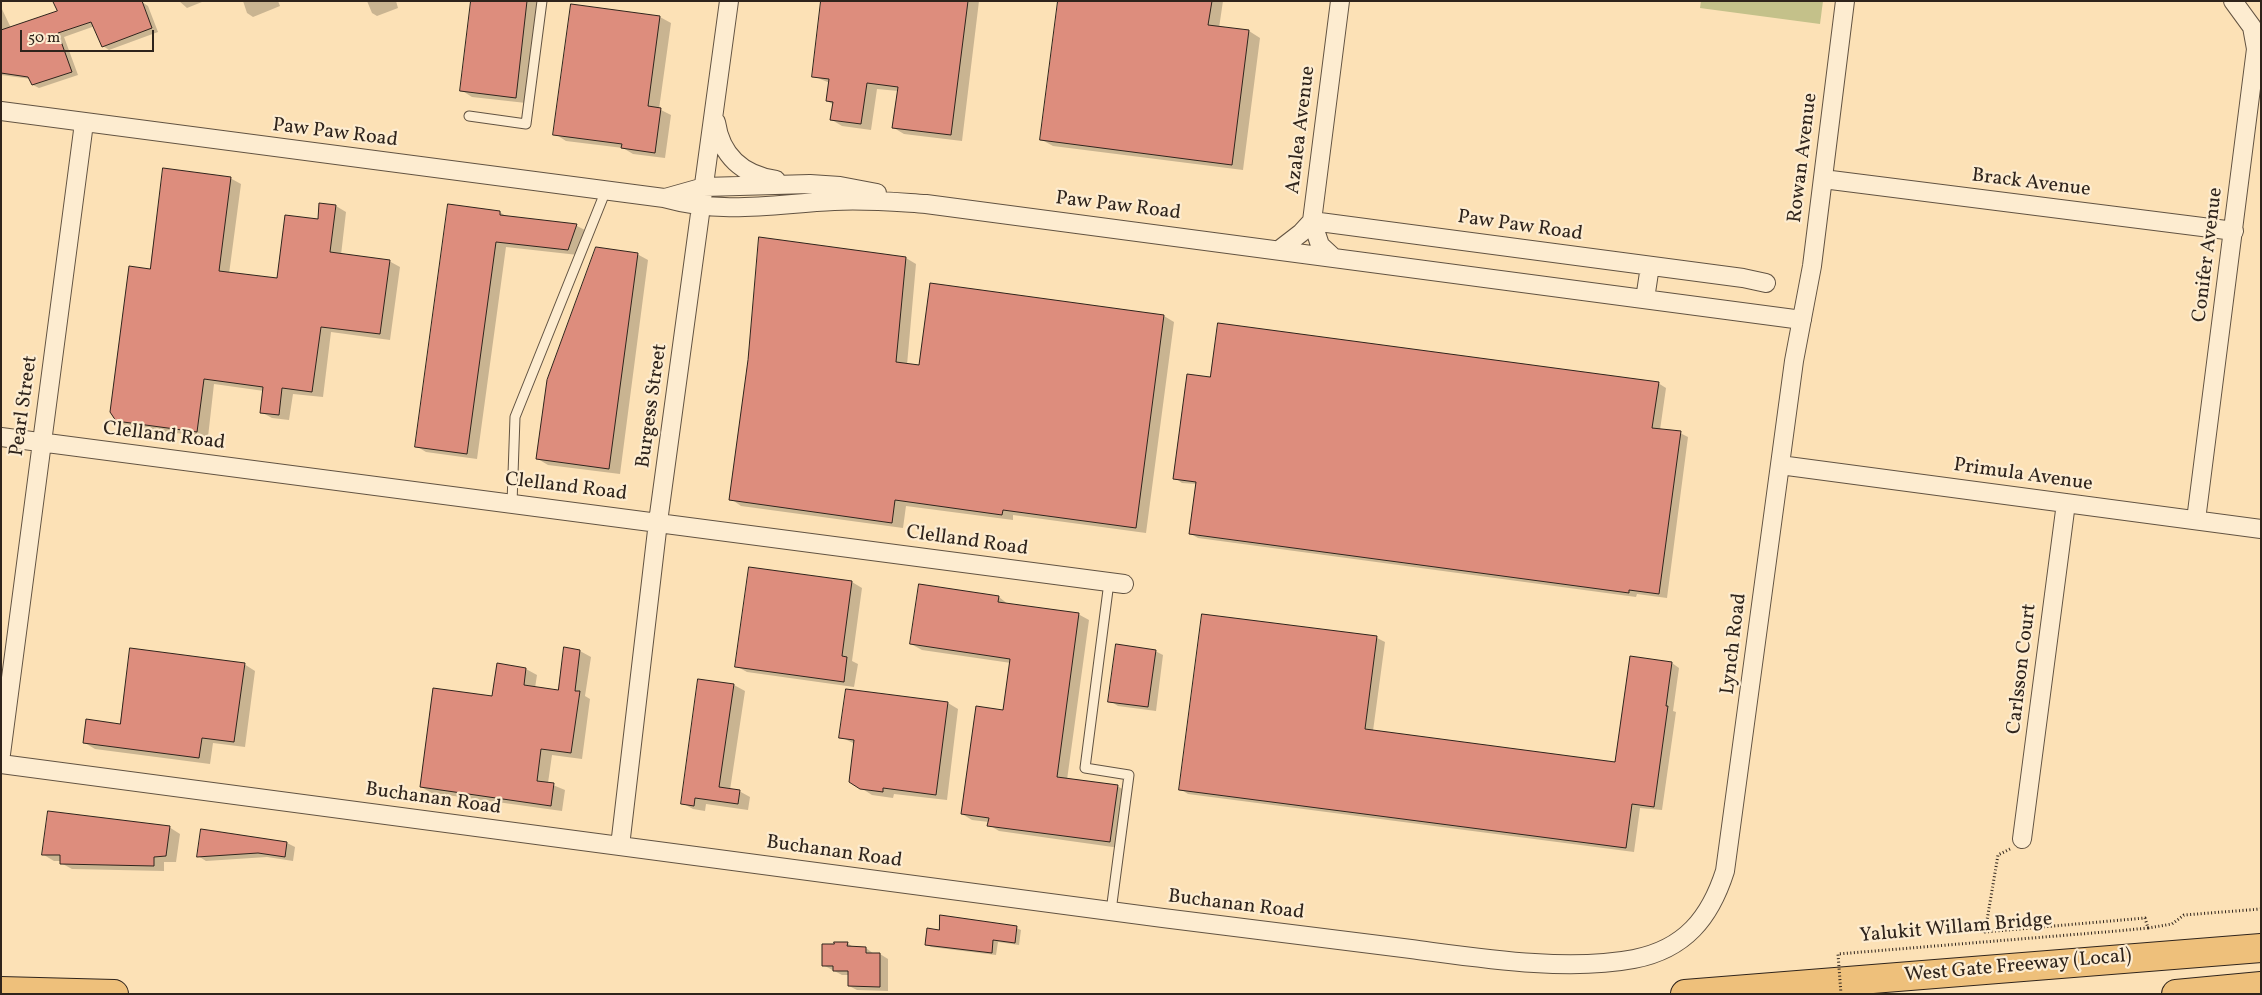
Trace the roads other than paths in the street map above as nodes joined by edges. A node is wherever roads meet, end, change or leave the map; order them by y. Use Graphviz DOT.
graph roads {
  1 [pos="542,1"];
  2 [pos="729,1"];
  3 [pos="1340,1"];
  4 [pos="1845,1"];
  5 [pos="2233,1"];
  6 [pos="715,99"];
  7 [pos="1,111"];
  8 [pos="469,116"];
  9 [pos="84,123"];
  10 [pos="1823,179"];
  11 [pos="810,184"];
  12 [pos="704,187"];
  13 [pos="606,190"];
  14 [pos="664,198"];
  15 [pos="926,204"];
  16 [pos="701,207"];
  17 [pos="1312,221"];
  18 [pos="2234,231"];
  19 [pos="1279,250"];
  20 [pos="1334,257"];
  21 [pos="1650,266"];
  22 [pos="1766,283"];
  23 [pos="1645,299"];
  24 [pos="1802,320"];
  25 [pos="1,437"];
  26 [pos="42,442"];
  27 [pos="1780,465"];
  28 [pos="512,503"];
  29 [pos="2066,503"];
  30 [pos="2196,520"];
  31 [pos="658,522"];
  32 [pos="2261,529"];
  33 [pos="1117,583"];
  34 [pos="1,754"];
  35 [pos="1,764"];
  36 [pos="2022,840"];
  37 [pos="620,846"];
  38 [pos="1111,911"];
  39 [pos="2261,948"];
  40 [pos="1662,950"];
  41 [pos="2261,986"];
  42 [pos="1,991"];
  43 [pos="114,994"];
  44 [pos="1685,994"];
  45 [pos="2176,994"];
  1 -- 8 [label="lane"];
  2 -- 6 [label="street, Burgess Street"];
  3 -- 17 [label="street, Azalea Avenue"];
  4 -- 10 [label="street, Rowan Avenue"];
  5 -- 18 [label="street, Conifer Avenue"];
  6 -- 11 [label="street"];
  6 -- 12 [label="street, Burgess Street"];
  7 -- 9 [label="street, Paw Paw Road"];
  9 -- 13 [label="street, Paw Paw Road"];
  9 -- 26 [label="street, Pearl Street"];
  10 -- 18 [label="street, Brack Avenue"];
  10 -- 24 [label="street, Rowan Avenue"];
  11 -- 12 [label="street, Paw Paw Road"];
  11 -- 15 [label="street, Paw Paw Road"];
  12 -- 14 [label="street, Paw Paw Road"];
  12 -- 16 [label="street, Burgess Street"];
  13 -- 14 [label="street, Paw Paw Road"];
  13 -- 28 [label="lane"];
  14 -- 16 [label="street, Paw Paw Road"];
  15 -- 16 [label="street, Paw Paw Road"];
  15 -- 19 [label="street, Paw Paw Road"];
  16 -- 31 [label="street, Burgess Street"];
  17 -- 19 [label="street, Azalea Avenue"];
  17 -- 20 [label="street"];
  17 -- 21 [label="street, Paw Paw Road"];
  18 -- 30 [label="street, Conifer Avenue"];
  19 -- 20 [label="street, Paw Paw Road"];
  20 -- 23 [label="street, Paw Paw Road"];
  21 -- 22 [label="street, Paw Paw Road"];
  21 -- 23 [label="street"];
  23 -- 24 [label="street, Paw Paw Road"];
  24 -- 27 [label="street, Lynch Road"];
  25 -- 26 [label="street, Clelland Road"];
  26 -- 28 [label="street, Clelland Road"];
  26 -- 34 [label="street, Pearl Street"];
  27 -- 29 [label="street, Primula Avenue"];
  27 -- 40 [label="street, Lynch Road"];
  28 -- 31 [label="street, Clelland Road"];
  29 -- 30 [label="street, Primula Avenue"];
  29 -- 36 [label="street, Carlsson Court"];
  30 -- 32 [label="street, Primula Avenue"];
  31 -- 33 [label="street, Clelland Road"];
  31 -- 37 [label="street, Burgess Street"];
  33 -- 38 [label="lane"];
  35 -- 37 [label="street, Buchanan Road"];
  37 -- 38 [label="street, Buchanan Road"];
  38 -- 40 [label="street, Buchanan Road"];
  39 -- 44 [label="highway, West Gate Freeway (Local)"];
  41 -- 45 [label="highway"];
  42 -- 43 [label="highway"];
}
